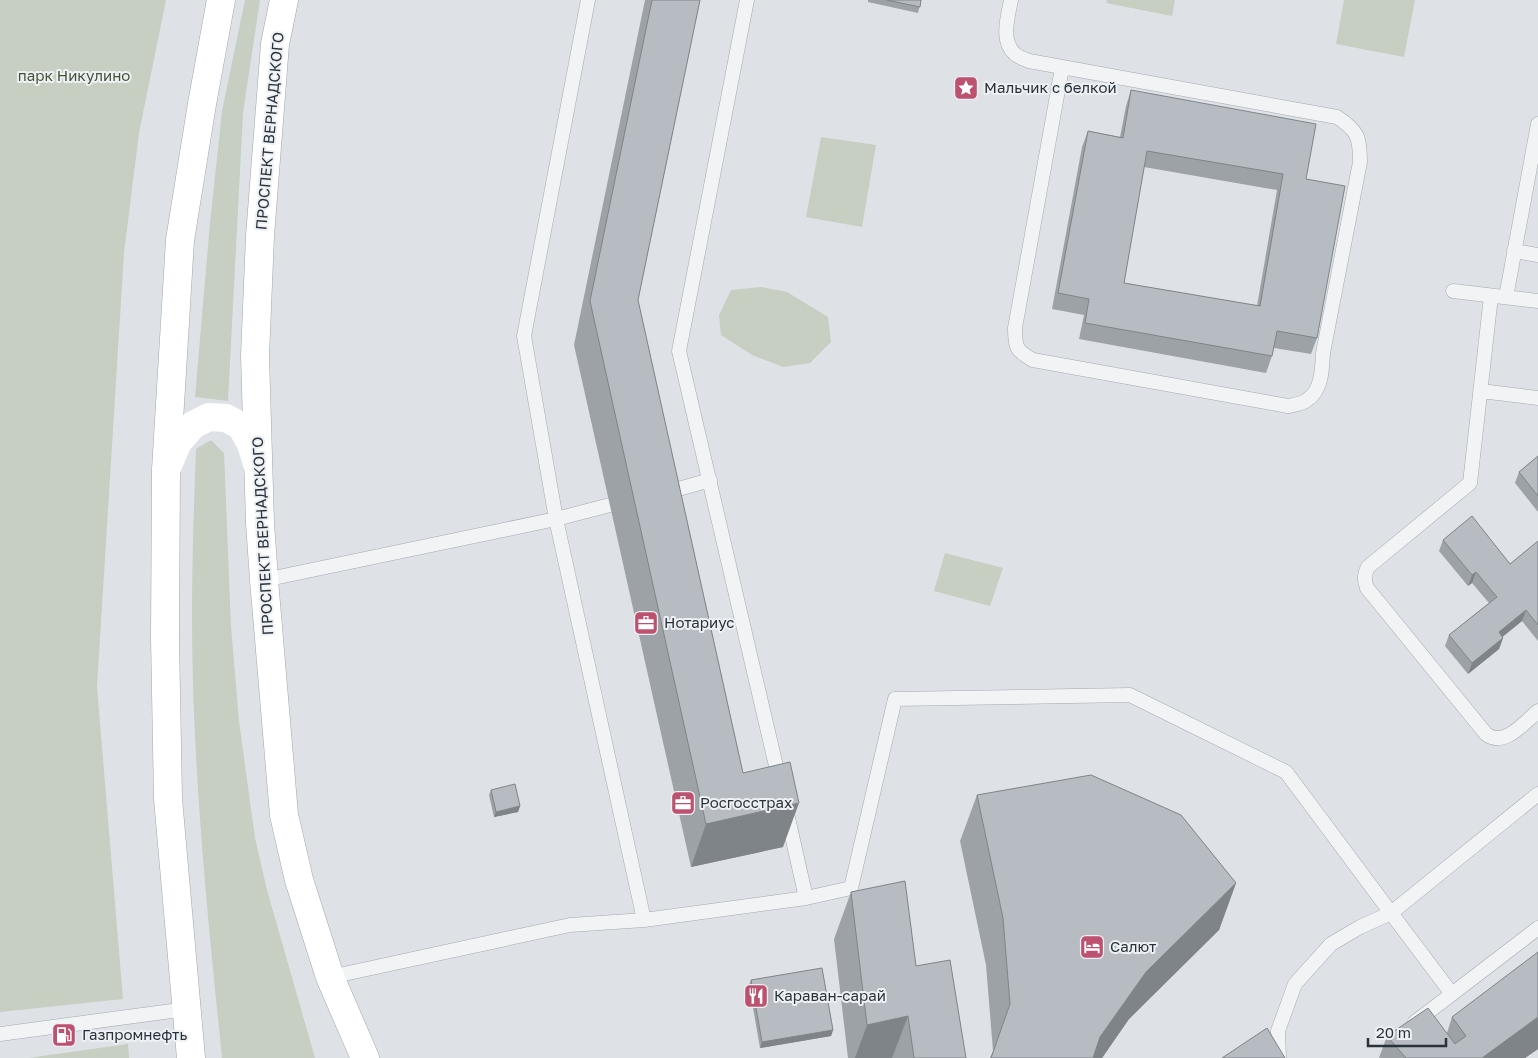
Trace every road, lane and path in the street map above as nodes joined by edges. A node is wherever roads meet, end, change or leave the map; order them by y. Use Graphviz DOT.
graph roads {
  1 [pos="221,0"];
  2 [pos="284,0"];
  3 [pos="588,0"];
  4 [pos="747,0"];
  5 [pos="1011,0"];
  6 [pos="1062,68"];
  7 [pos="1538,124"];
  8 [pos="1514,251"];
  9 [pos="1538,255"];
  10 [pos="1452,291"];
  11 [pos="1491,296"];
  12 [pos="1506,298"];
  13 [pos="1538,301"];
  14 [pos="1481,391"];
  15 [pos="1538,398"];
  16 [pos="258,468"];
  17 [pos="166,470"];
  18 [pos="710,480"];
  19 [pos="656,495"];
  20 [pos="610,505"];
  21 [pos="556,519"];
  22 [pos="264,580"];
  23 [pos="1538,711"];
  24 [pos="1538,794"];
  25 [pos="806,898"];
  26 [pos="1391,913"];
  27 [pos="644,920"];
  28 [pos="1538,928"];
  29 [pos="330,977"];
  30 [pos="1452,994"];
  31 [pos="187,1009"];
  32 [pos="1407,1029"];
  33 [pos="0,1034"];
  34 [pos="191,1058"];
  35 [pos="354,1058"];
  36 [pos="365,1058"];
  37 [pos="1279,1058"];
  1 -- 17 [label="main road"];
  2 -- 16 [label="main road, ПРОСПЕКТ ВЕРНАДСКОГО"];
  3 -- 21 [label="lane"];
  4 -- 18 [label="lane"];
  5 -- 6 [label="lane"];
  6 -- 6 [label="lane"];
  7 -- 8 [label="lane"];
  8 -- 9 [label="lane"];
  8 -- 12 [label="lane"];
  10 -- 11 [label="lane"];
  11 -- 12 [label="lane"];
  11 -- 14 [label="lane"];
  12 -- 13 [label="lane"];
  14 -- 15 [label="lane"];
  14 -- 23 [label="lane"];
  16 -- 17 [label="main road"];
  16 -- 22 [label="main road, ПРОСПЕКТ ВЕРНАДСКОГО"];
  17 -- 31 [label="main road"];
  18 -- 19 [label="lane"];
  18 -- 25 [label="lane"];
  20 -- 21 [label="lane"];
  21 -- 22 [label="lane"];
  21 -- 27 [label="lane"];
  22 -- 29 [label="main road, ПРОСПЕКТ ВЕРНАДСКОГО"];
  24 -- 26 [label="lane"];
  25 -- 26 [label="lane"];
  25 -- 27 [label="lane"];
  26 -- 30 [label="lane"];
  26 -- 37 [label="lane"];
  27 -- 29 [label="lane"];
  28 -- 30 [label="lane"];
  29 -- 35 [label="main road"];
  29 -- 36 [label="main road, ПРОСПЕКТ ВЕРНАДСКОГО"];
  30 -- 32 [label="lane"];
  31 -- 33 [label="lane"];
  31 -- 34 [label="main road"];
}
